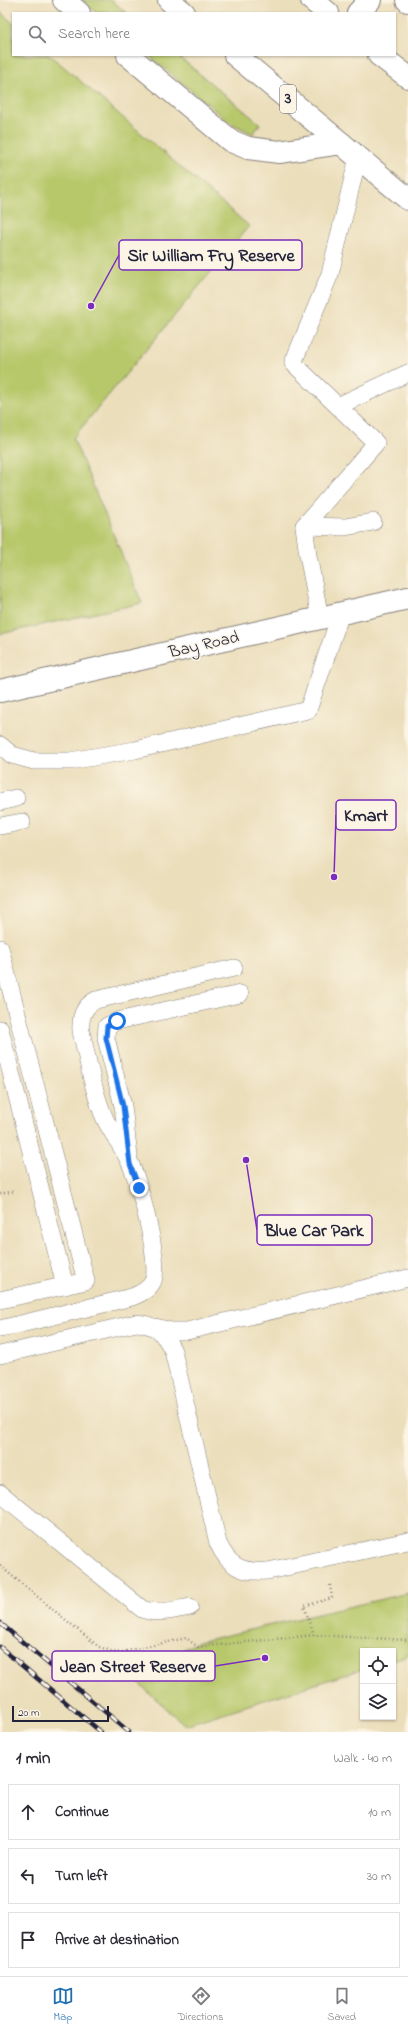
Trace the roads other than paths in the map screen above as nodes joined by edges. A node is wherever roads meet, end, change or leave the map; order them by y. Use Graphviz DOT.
graph roads {
  1 [pos="64,0"];
  2 [pos="169,0"];
  3 [pos="312,0"];
  4 [pos="370,0"];
  5 [pos="78,12"];
  6 [pos="183,12"];
  7 [pos="327,12"];
  8 [pos="359,12"];
  9 [pos="129,56"];
  10 [pos="236,56"];
  11 [pos="380,56"];
  12 [pos="408,77"];
  13 [pos="341,143"];
  14 [pos="358,157"];
  15 [pos="408,198"];
  16 [pos="408,373"];
  17 [pos="338,406"];
  18 [pos="373,522"];
  19 [pos="304,526"];
  20 [pos="408,598"];
  21 [pos="341,613"];
  22 [pos="320,618"];
  23 [pos="0,691"];
  24 [pos="0,745"];
  25 [pos="22,822"];
  26 [pos="0,826"];
  27 [pos="0,948"];
  28 [pos="234,968"];
  29 [pos="240,994"];
  30 [pos="0,1029"];
  31 [pos="130,1164"];
  32 [pos="408,1278"];
  33 [pos="65,1286"];
  34 [pos="0,1300"];
  35 [pos="148,1323"];
  36 [pos="0,1329"];
  37 [pos="0,1355"];
  38 [pos="0,1493"];
  39 [pos="408,1541"];
  40 [pos="190,1607"];
  1 -- 5 [label="main road"];
  2 -- 6 [label="main road"];
  3 -- 7 [label="main road"];
  4 -- 8 [label="main road"];
  9 -- 13 [label="main road"];
  10 -- 13 [label="main road, 3"];
  11 -- 12 [label="main road"];
  13 -- 14 [label="main road, 3"];
  14 -- 15 [label="main road, 3"];
  14 -- 17 [label="lane"];
  16 -- 17 [label="lane"];
  17 -- 19 [label="lane"];
  18 -- 19 [label="lane"];
  19 -- 22 [label="lane"];
  20 -- 21 [label="main road, Bay Road"];
  21 -- 22 [label="main road, Bay Road"];
  21 -- 24 [label="lane"];
  22 -- 23 [label="main road, Bay Road"];
  25 -- 26 [label="lane"];
  27 -- 33 [label="lane"];
  28 -- 31 [label="lane"];
  29 -- 31 [label="lane"];
  30 -- 33 [label="lane"];
  31 -- 36 [label="lane"];
  32 -- 35 [label="lane"];
  33 -- 34 [label="lane"];
  35 -- 37 [label="lane"];
  35 -- 39 [label="lane"];
  38 -- 40 [label="lane"];
}
